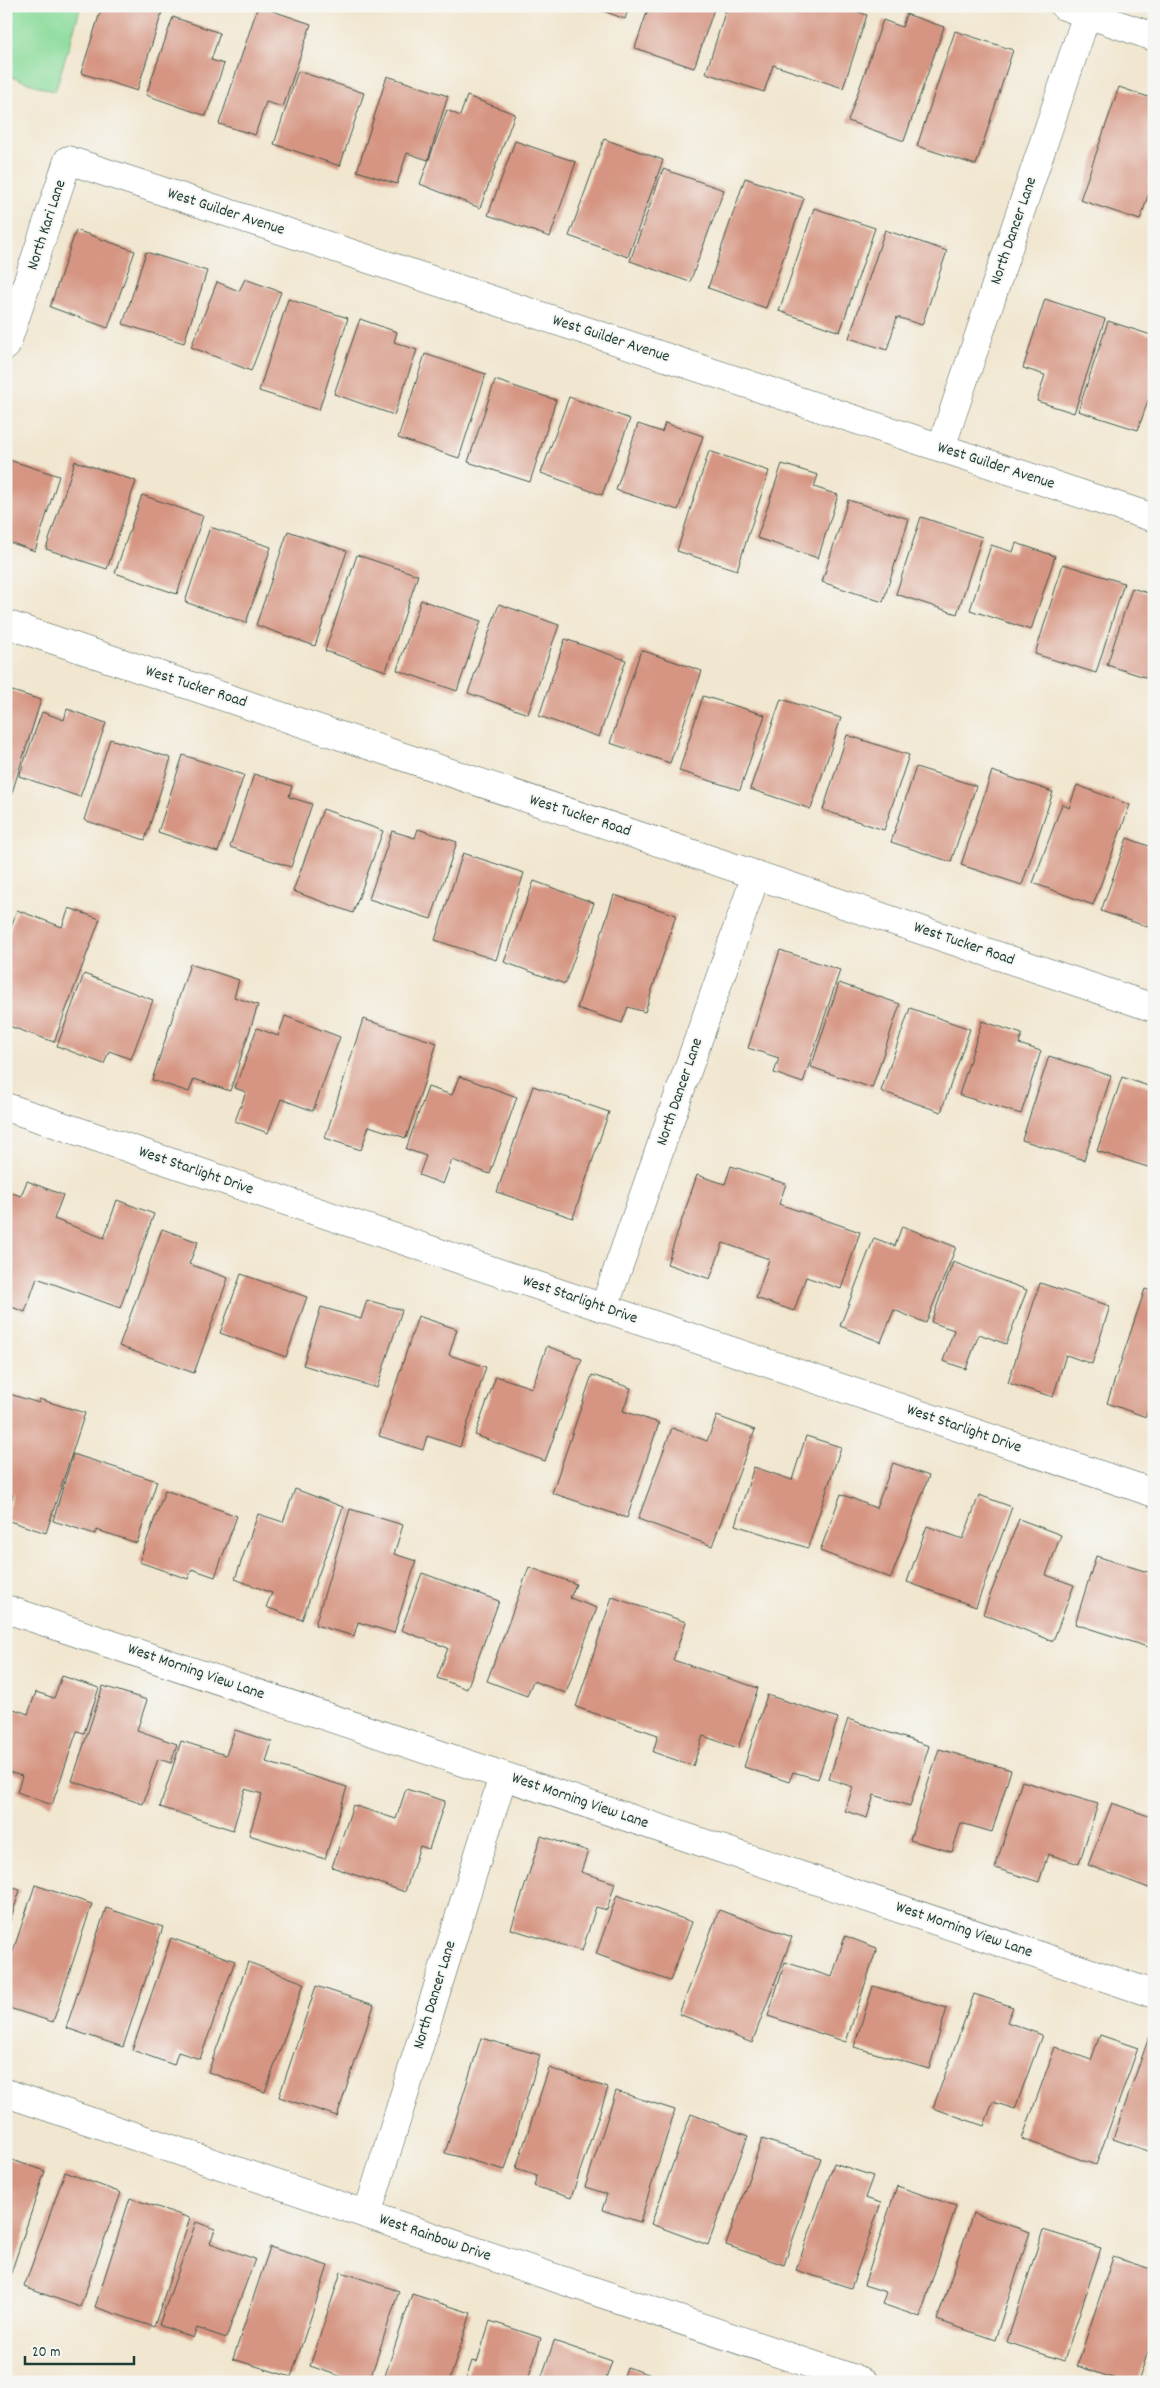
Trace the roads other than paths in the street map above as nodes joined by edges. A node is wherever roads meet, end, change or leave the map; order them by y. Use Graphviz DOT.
graph roads {
  1 [pos="1076,10"];
  2 [pos="1154,36"];
  3 [pos="68,160"];
  4 [pos="6,346"];
  5 [pos="941,448"];
  6 [pos="1154,518"];
  7 [pos="6,624"];
  8 [pos="756,875"];
  9 [pos="1154,1008"];
  10 [pos="6,1108"];
  11 [pos="604,1308"];
  12 [pos="1154,1493"];
  13 [pos="6,1609"];
  14 [pos="503,1776"];
  15 [pos="1154,1994"];
  16 [pos="6,2093"];
  17 [pos="366,2215"];
  18 [pos="864,2382"];
  1 -- 2 [label="street"];
  1 -- 5 [label="street, North Dancer Lane"];
  3 -- 4 [label="street, North Kari Lane"];
  3 -- 5 [label="street, West Guilder Avenue"];
  5 -- 6 [label="street, West Guilder Avenue"];
  7 -- 8 [label="street, West Tucker Road"];
  8 -- 9 [label="street, West Tucker Road"];
  8 -- 11 [label="street, North Dancer Lane"];
  10 -- 11 [label="street, West Starlight Drive"];
  11 -- 12 [label="street, West Starlight Drive"];
  13 -- 14 [label="street, West Morning View Lane"];
  14 -- 15 [label="street, West Morning View Lane"];
  14 -- 17 [label="street, North Dancer Lane"];
  16 -- 17 [label="street, West Rainbow Drive"];
  17 -- 18 [label="street, West Rainbow Drive"];
}
